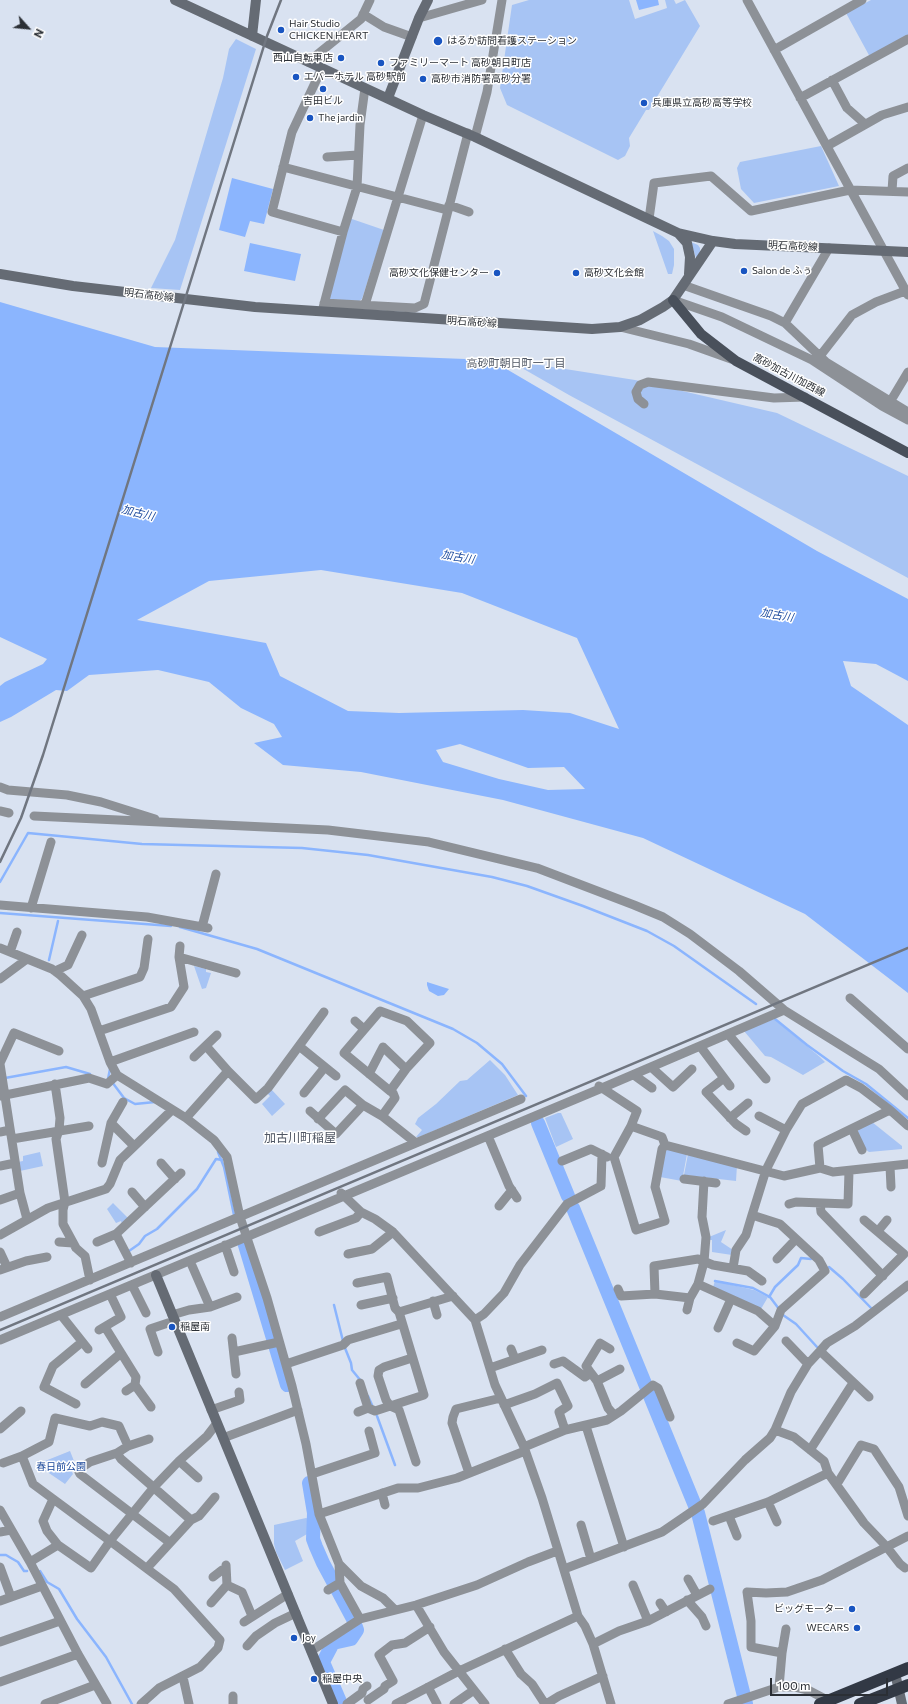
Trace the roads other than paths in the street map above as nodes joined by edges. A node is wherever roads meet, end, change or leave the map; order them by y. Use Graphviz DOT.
graph roads {
  1 [pos="175,0"];
  2 [pos="256,0"];
  3 [pos="370,0"];
  4 [pos="428,0"];
  5 [pos="482,0"];
  6 [pos="502,0"];
  7 [pos="747,0"];
  8 [pos="862,0"];
  9 [pos="364,14"];
  10 [pos="420,18"];
  11 [pos="252,36"];
  12 [pos="412,37"];
  13 [pos="908,39"];
  14 [pos="774,50"];
  15 [pos="308,62"];
  16 [pos="322,68"];
  17 [pos="832,80"];
  18 [pos="365,88"];
  19 [pos="388,98"];
  20 [pos="800,98"];
  21 [pos="908,107"];
  22 [pos="423,115"];
  23 [pos="865,124"];
  24 [pos="472,135"];
  25 [pos="827,146"];
  26 [pos="358,155"];
  27 [pos="327,157"];
  28 [pos="283,167"];
  29 [pos="908,168"];
  30 [pos="357,187"];
  31 [pos="850,190"];
  32 [pos="892,191"];
  33 [pos="908,192"];
  34 [pos="397,197"];
  35 [pos="448,208"];
  36 [pos="469,212"];
  37 [pos="649,219"];
  38 [pos="343,232"];
  39 [pos="678,233"];
  40 [pos="713,241"];
  41 [pos="829,248"];
  42 [pos="884,251"];
  43 [pos="908,252"];
  44 [pos="0,274"];
  45 [pos="686,281"];
  46 [pos="907,291"];
  47 [pos="673,300"];
  48 [pos="365,305"];
  49 [pos="323,308"];
  50 [pos="785,323"];
  51 [pos="620,327"];
  52 [pos="820,356"];
  53 [pos="736,361"];
  54 [pos="908,372"];
  55 [pos="805,397"];
  56 [pos="890,402"];
  57 [pos="644,404"];
  58 [pos="908,412"];
  59 [pos="908,420"];
  60 [pos="908,453"];
  61 [pos="0,787"];
  62 [pos="0,811"];
  63 [pos="10,813"];
  64 [pos="34,816"];
  65 [pos="168,823"];
  66 [pos="52,847"];
  67 [pos="216,874"];
  68 [pos="0,905"];
  69 [pos="31,908"];
  70 [pos="17,932"];
  71 [pos="77,939"];
  72 [pos="145,944"];
  73 [pos="180,946"];
  74 [pos="0,948"];
  75 [pos="10,952"];
  76 [pos="179,957"];
  77 [pos="27,959"];
  78 [pos="55,971"];
  79 [pos="236,973"];
  80 [pos="0,979"];
  81 [pos="83,996"];
  82 [pos="850,998"];
  83 [pos="784,1010"];
  84 [pos="324,1012"];
  85 [pos="355,1021"];
  86 [pos="364,1030"];
  87 [pos="99,1031"];
  88 [pos="194,1032"];
  89 [pos="216,1034"];
  90 [pos="728,1034"];
  91 [pos="206,1046"];
  92 [pos="299,1046"];
  93 [pos="700,1046"];
  94 [pos="908,1049"];
  95 [pos="59,1051"];
  96 [pos="194,1056"];
  97 [pos="110,1062"];
  98 [pos="0,1064"];
  99 [pos="325,1067"];
  100 [pos="651,1067"];
  101 [pos="406,1069"];
  102 [pos="692,1069"];
  103 [pos="228,1071"];
  104 [pos="369,1074"];
  105 [pos="634,1074"];
  106 [pos="117,1075"];
  107 [pos="336,1076"];
  108 [pos="724,1078"];
  109 [pos="766,1080"];
  110 [pos="55,1084"];
  111 [pos="730,1086"];
  112 [pos="600,1087"];
  113 [pos="652,1088"];
  114 [pos="390,1091"];
  115 [pos="304,1093"];
  116 [pos="2,1096"];
  117 [pos="908,1096"];
  118 [pos="521,1099"];
  119 [pos="123,1102"];
  120 [pos="748,1103"];
  121 [pos="363,1104"];
  122 [pos="890,1110"];
  123 [pos="310,1111"];
  124 [pos="170,1112"];
  125 [pos="382,1116"];
  126 [pos="759,1116"];
  127 [pos="186,1118"];
  128 [pos="730,1118"];
  129 [pos="318,1119"];
  130 [pos="111,1123"];
  131 [pos="89,1126"];
  132 [pos="631,1126"];
  133 [pos="908,1126"];
  134 [pos="852,1129"];
  135 [pos="10,1130"];
  136 [pos="59,1130"];
  137 [pos="786,1130"];
  138 [pos="746,1131"];
  139 [pos="0,1132"];
  140 [pos="488,1136"];
  141 [pos="12,1139"];
  142 [pos="416,1142"];
  143 [pos="665,1145"];
  144 [pos="134,1146"];
  145 [pos="862,1150"];
  146 [pos="602,1154"];
  147 [pos="614,1157"];
  148 [pos="562,1161"];
  149 [pos="15,1163"];
  150 [pos="102,1163"];
  151 [pos="161,1163"];
  152 [pos="908,1164"];
  153 [pos="0,1166"];
  154 [pos="890,1166"];
  155 [pos="820,1168"];
  156 [pos="766,1170"];
  157 [pos="849,1171"];
  158 [pos="684,1179"];
  159 [pos="704,1181"];
  160 [pos="716,1182"];
  161 [pos="890,1187"];
  162 [pos="512,1190"];
  163 [pos="132,1192"];
  164 [pos="20,1193"];
  165 [pos="342,1194"];
  166 [pos="517,1198"];
  167 [pos="0,1200"];
  168 [pos="793,1201"];
  169 [pos="65,1202"];
  170 [pos="820,1203"];
  171 [pos="499,1206"];
  172 [pos="145,1207"];
  173 [pos="361,1212"];
  174 [pos="752,1216"];
  175 [pos="240,1217"];
  176 [pos="27,1219"];
  177 [pos="864,1220"];
  178 [pos="887,1220"];
  179 [pos="878,1231"];
  180 [pos="319,1232"];
  181 [pos="393,1232"];
  182 [pos="116,1234"];
  183 [pos="0,1235"];
  184 [pos="246,1236"];
  185 [pos="796,1239"];
  186 [pos="59,1242"];
  187 [pos="97,1242"];
  188 [pos="73,1243"];
  189 [pos="225,1245"];
  190 [pos="0,1252"];
  191 [pos="348,1254"];
  192 [pos="48,1257"];
  193 [pos="777,1259"];
  194 [pos="190,1261"];
  195 [pos="704,1262"];
  196 [pos="130,1263"];
  197 [pos="3,1268"];
  198 [pos="733,1268"];
  199 [pos="234,1272"];
  200 [pos="156,1275"];
  201 [pos="883,1276"];
  202 [pos="90,1280"];
  203 [pos="762,1281"];
  204 [pos="357,1283"];
  205 [pos="698,1284"];
  206 [pos="132,1285"];
  207 [pos="908,1285"];
  208 [pos="618,1289"];
  209 [pos="110,1294"];
  210 [pos="655,1294"];
  211 [pos="864,1294"];
  212 [pos="453,1296"];
  213 [pos="237,1297"];
  214 [pos="392,1298"];
  215 [pos="690,1298"];
  216 [pos="731,1299"];
  217 [pos="433,1301"];
  218 [pos="361,1305"];
  219 [pos="210,1307"];
  220 [pos="687,1310"];
  221 [pos="399,1312"];
  222 [pos="146,1313"];
  223 [pos="61,1315"];
  224 [pos="437,1315"];
  225 [pos="0,1317"];
  226 [pos="173,1318"];
  227 [pos="475,1320"];
  228 [pos="401,1324"];
  229 [pos="775,1326"];
  230 [pos="718,1328"];
  231 [pos="232,1338"];
  232 [pos="0,1340"];
  233 [pos="786,1341"];
  234 [pos="280,1342"];
  235 [pos="737,1343"];
  236 [pos="511,1349"];
  237 [pos="610,1349"];
  238 [pos="542,1350"];
  239 [pos="820,1351"];
  240 [pos="158,1352"];
  241 [pos="234,1352"];
  242 [pos="121,1353"];
  243 [pos="412,1358"];
  244 [pos="515,1359"];
  245 [pos="286,1364"];
  246 [pos="554,1364"];
  247 [pos="808,1364"];
  248 [pos="490,1368"];
  249 [pos="620,1369"];
  250 [pos="592,1373"];
  251 [pos="236,1374"];
  252 [pos="597,1381"];
  253 [pos="360,1383"];
  254 [pos="853,1383"];
  255 [pos="85,1384"];
  256 [pos="135,1385"];
  257 [pos="126,1391"];
  258 [pos="239,1392"];
  259 [pos="869,1398"];
  260 [pos="502,1401"];
  261 [pos="76,1404"];
  262 [pos="390,1406"];
  263 [pos="151,1407"];
  264 [pos="368,1408"];
  265 [pos="211,1410"];
  266 [pos="298,1410"];
  267 [pos="20,1411"];
  268 [pos="358,1412"];
  269 [pos="614,1415"];
  270 [pos="670,1417"];
  271 [pos="216,1423"];
  272 [pos="2,1424"];
  273 [pos="586,1426"];
  274 [pos="565,1430"];
  275 [pos="775,1430"];
  276 [pos="368,1431"];
  277 [pos="222,1438"];
  278 [pos="149,1439"];
  279 [pos="128,1446"];
  280 [pos="524,1449"];
  281 [pos="810,1450"];
  282 [pos="117,1454"];
  283 [pos="22,1456"];
  284 [pos="179,1461"];
  285 [pos="413,1461"];
  286 [pos="3,1463"];
  287 [pos="469,1473"];
  288 [pos="828,1473"];
  289 [pos="312,1474"];
  290 [pos="198,1478"];
  291 [pos="837,1484"];
  292 [pos="154,1487"];
  293 [pos="382,1494"];
  294 [pos="215,1497"];
  295 [pos="52,1498"];
  296 [pos="768,1502"];
  297 [pos="385,1504"];
  298 [pos="0,1510"];
  299 [pos="133,1514"];
  300 [pos="319,1514"];
  301 [pos="729,1516"];
  302 [pos="908,1516"];
  303 [pos="191,1520"];
  304 [pos="713,1522"];
  305 [pos="777,1522"];
  306 [pos="581,1525"];
  307 [pos="11,1530"];
  308 [pos="0,1532"];
  309 [pos="737,1536"];
  310 [pos="908,1536"];
  311 [pos="110,1540"];
  312 [pos="170,1542"];
  313 [pos="58,1546"];
  314 [pos="886,1546"];
  315 [pos="624,1547"];
  316 [pos="557,1551"];
  317 [pos="591,1559"];
  318 [pos="30,1562"];
  319 [pos="339,1564"];
  320 [pos="0,1567"];
  321 [pos="147,1568"];
  322 [pos="905,1568"];
  323 [pos="564,1569"];
  324 [pos="213,1577"];
  325 [pos="688,1579"];
  326 [pos="340,1583"];
  327 [pos="227,1585"];
  328 [pos="42,1586"];
  329 [pos="637,1589"];
  330 [pos="710,1589"];
  331 [pos="328,1590"];
  332 [pos="288,1594"];
  333 [pos="697,1595"];
  334 [pos="11,1597"];
  335 [pos="687,1600"];
  336 [pos="0,1601"];
  337 [pos="211,1603"];
  338 [pos="660,1603"];
  339 [pos="416,1605"];
  340 [pos="395,1610"];
  341 [pos="666,1612"];
  342 [pos="296,1613"];
  343 [pos="252,1616"];
  344 [pos="578,1616"];
  345 [pos="360,1619"];
  346 [pos="60,1621"];
  347 [pos="648,1621"];
  348 [pos="244,1622"];
  349 [pos="706,1626"];
  350 [pos="430,1627"];
  351 [pos="786,1629"];
  352 [pos="0,1642"];
  353 [pos="251,1644"];
  354 [pos="593,1644"];
  355 [pos="505,1649"];
  356 [pos="311,1651"];
  357 [pos="782,1653"];
  358 [pos="78,1654"];
  359 [pos="908,1668"];
  360 [pos="459,1671"];
  361 [pos="894,1673"];
  362 [pos="602,1676"];
  363 [pos="183,1677"];
  364 [pos="0,1682"];
  365 [pos="95,1685"];
  366 [pos="367,1686"];
  367 [pos="428,1687"];
  368 [pos="779,1687"];
  369 [pos="903,1687"];
  370 [pos="474,1690"];
  371 [pos="368,1700"];
  372 [pos="824,1702"];
  373 [pos="45,1704"];
  374 [pos="107,1704"];
  375 [pos="141,1704"];
  376 [pos="189,1704"];
  377 [pos="334,1704"];
  378 [pos="347,1704"];
  379 [pos="396,1704"];
  380 [pos="437,1704"];
  381 [pos="454,1704"];
  382 [pos="485,1704"];
  383 [pos="545,1704"];
  384 [pos="611,1704"];
  385 [pos="728,1704"];
  386 [pos="860,1704"];
  387 [pos="902,1704"];
  1 -- 11 [label="street"];
  2 -- 11 [label="street"];
  3 -- 9 [label="street"];
  4 -- 10 [label="street"];
  5 -- 10 [label="street"];
  6 -- 24 [label="street"];
  7 -- 14 [label="street"];
  8 -- 14 [label="street"];
  9 -- 12 [label="street"];
  9 -- 15 [label="street"];
  10 -- 12 [label="street"];
  11 -- 15 [label="street"];
  12 -- 19 [label="street"];
  13 -- 17 [label="street"];
  14 -- 20 [label="street"];
  15 -- 16 [label="street"];
  16 -- 18 [label="street"];
  16 -- 28 [label="street"];
  17 -- 20 [label="street"];
  17 -- 23 [label="street"];
  18 -- 19 [label="street"];
  18 -- 26 [label="street"];
  19 -- 22 [label="street"];
  20 -- 25 [label="street"];
  21 -- 23 [label="street"];
  22 -- 24 [label="street"];
  22 -- 34 [label="street"];
  23 -- 25 [label="street"];
  24 -- 35 [label="street"];
  24 -- 37 [label="street"];
  25 -- 31 [label="street"];
  26 -- 27 [label="street"];
  26 -- 30 [label="street"];
  28 -- 30 [label="street"];
  28 -- 38 [label="street"];
  29 -- 32 [label="street"];
  30 -- 34 [label="street"];
  30 -- 38 [label="street"];
  31 -- 32 [label="street"];
  31 -- 37 [label="street"];
  31 -- 42 [label="street"];
  32 -- 33 [label="street"];
  34 -- 35 [label="street"];
  34 -- 48 [label="street"];
  35 -- 36 [label="street"];
  35 -- 48 [label="street"];
  37 -- 39 [label="street"];
  38 -- 49 [label="street"];
  39 -- 40 [label="street"];
  39 -- 45 [label="street"];
  40 -- 41 [label="street, 明石高砂線"];
  40 -- 45 [label="street, 明石高砂線"];
  41 -- 42 [label="street, 明石高砂線"];
  41 -- 50 [label="street"];
  42 -- 43 [label="street, 明石高砂線"];
  42 -- 46 [label="street"];
  44 -- 49 [label="street, 明石高砂線"];
  45 -- 47 [label="street, 明石高砂線"];
  45 -- 50 [label="street"];
  46 -- 52 [label="street"];
  47 -- 51 [label="street, 明石高砂線"];
  47 -- 53 [label="main road, 高砂加古川加西線"];
  47 -- 59 [label="street"];
  48 -- 49 [label="street"];
  49 -- 51 [label="street, 明石高砂線"];
  50 -- 52 [label="street"];
  51 -- 53 [label="street"];
  52 -- 56 [label="street"];
  53 -- 55 [label="main road, 高砂加古川加西線"];
  54 -- 56 [label="street"];
  55 -- 57 [label="street"];
  55 -- 60 [label="main road, 高砂加古川加西線"];
  56 -- 58 [label="street"];
  61 -- 65 [label="street"];
  62 -- 63 [label="street"];
  64 -- 65 [label="street"];
  65 -- 83 [label="street"];
  66 -- 69 [label="street"];
  67 -- 69 [label="street"];
  68 -- 69 [label="street"];
  70 -- 75 [label="street"];
  71 -- 78 [label="street"];
  72 -- 81 [label="street"];
  73 -- 76 [label="street"];
  74 -- 75 [label="street"];
  75 -- 77 [label="street"];
  76 -- 79 [label="street"];
  76 -- 87 [label="street"];
  77 -- 78 [label="street"];
  77 -- 80 [label="street"];
  78 -- 81 [label="street"];
  81 -- 87 [label="street"];
  82 -- 94 [label="street"];
  83 -- 90 [label="street"];
  83 -- 117 [label="street"];
  84 -- 92 [label="street"];
  85 -- 86 [label="street"];
  86 -- 101 [label="street"];
  86 -- 104 [label="street"];
  87 -- 97 [label="street"];
  88 -- 97 [label="street"];
  89 -- 91 [label="street"];
  90 -- 93 [label="street"];
  90 -- 109 [label="street"];
  91 -- 96 [label="street"];
  91 -- 103 [label="street"];
  92 -- 99 [label="street"];
  92 -- 103 [label="street"];
  93 -- 100 [label="street"];
  93 -- 108 [label="street"];
  95 -- 98 [label="street"];
  97 -- 106 [label="street"];
  98 -- 116 [label="street"];
  99 -- 107 [label="street"];
  99 -- 115 [label="street"];
  100 -- 102 [label="street"];
  100 -- 105 [label="street"];
  101 -- 104 [label="street"];
  101 -- 114 [label="street"];
  103 -- 127 [label="street"];
  104 -- 114 [label="street"];
  105 -- 112 [label="street"];
  105 -- 113 [label="street"];
  106 -- 110 [label="street"];
  106 -- 124 [label="street"];
  108 -- 111 [label="street"];
  108 -- 128 [label="street"];
  110 -- 116 [label="street"];
  110 -- 136 [label="street"];
  112 -- 132 [label="street"];
  112 -- 140 [label="street"];
  114 -- 125 [label="street"];
  116 -- 135 [label="street"];
  118 -- 142 [label="street"];
  119 -- 130 [label="street"];
  120 -- 128 [label="street"];
  121 -- 125 [label="street"];
  121 -- 129 [label="street"];
  121 -- 129 [label="street"];
  122 -- 133 [label="street"];
  122 -- 134 [label="street"];
  122 -- 137 [label="street"];
  123 -- 129 [label="street"];
  124 -- 127 [label="street"];
  124 -- 144 [label="street"];
  125 -- 142 [label="street"];
  126 -- 137 [label="street"];
  127 -- 175 [label="street"];
  128 -- 138 [label="street"];
  130 -- 144 [label="street"];
  130 -- 150 [label="street"];
  131 -- 136 [label="street"];
  132 -- 143 [label="street"];
  132 -- 147 [label="street"];
  134 -- 145 [label="street"];
  134 -- 155 [label="street"];
  135 -- 139 [label="street"];
  135 -- 141 [label="street"];
  136 -- 141 [label="street"];
  136 -- 169 [label="street"];
  137 -- 156 [label="street"];
  140 -- 162 [label="street"];
  140 -- 165 [label="street"];
  141 -- 149 [label="street"];
  142 -- 175 [label="street"];
  143 -- 147 [label="street"];
  143 -- 156 [label="street"];
  144 -- 169 [label="street"];
  146 -- 147 [label="street"];
  146 -- 148 [label="street"];
  146 -- 227 [label="street"];
  149 -- 153 [label="street"];
  149 -- 164 [label="street"];
  151 -- 172 [label="street"];
  152 -- 154 [label="street"];
  154 -- 157 [label="street"];
  154 -- 161 [label="street"];
  155 -- 156 [label="street"];
  155 -- 157 [label="street"];
  156 -- 174 [label="street"];
  157 -- 170 [label="street"];
  158 -- 159 [label="street"];
  159 -- 160 [label="street"];
  159 -- 195 [label="street"];
  162 -- 166 [label="street"];
  162 -- 171 [label="street"];
  163 -- 172 [label="street"];
  164 -- 167 [label="street"];
  164 -- 176 [label="street"];
  165 -- 173 [label="street"];
  165 -- 184 [label="street"];
  168 -- 170 [label="street"];
  169 -- 176 [label="street"];
  169 -- 188 [label="street"];
  170 -- 201 [label="street"];
  172 -- 182 [label="street"];
  173 -- 180 [label="street"];
  173 -- 181 [label="street"];
  174 -- 185 [label="street"];
  174 -- 198 [label="street"];
  175 -- 184 [label="street"];
  175 -- 196 [label="street"];
  176 -- 183 [label="street"];
  177 -- 179 [label="street"];
  178 -- 179 [label="street"];
  179 -- 201 [label="street"];
  181 -- 191 [label="street"];
  181 -- 212 [label="street"];
  182 -- 187 [label="street"];
  182 -- 196 [label="street"];
  184 -- 189 [label="street"];
  184 -- 234 [label="street"];
  185 -- 193 [label="street"];
  185 -- 229 [label="street"];
  186 -- 188 [label="street"];
  188 -- 202 [label="street"];
  189 -- 194 [label="street"];
  189 -- 199 [label="street"];
  190 -- 197 [label="street"];
  192 -- 197 [label="street"];
  194 -- 200 [label="street"];
  194 -- 219 [label="street"];
  195 -- 198 [label="street"];
  195 -- 205 [label="street"];
  195 -- 210 [label="street"];
  196 -- 202 [label="street"];
  198 -- 203 [label="street"];
  200 -- 206 [label="street"];
  200 -- 226 [label="street"];
  201 -- 211 [label="street"];
  202 -- 225 [label="street"];
  204 -- 214 [label="street"];
  205 -- 215 [label="street"];
  205 -- 216 [label="street"];
  206 -- 209 [label="street"];
  206 -- 222 [label="street"];
  207 -- 239 [label="street"];
  208 -- 210 [label="street"];
  209 -- 223 [label="street"];
  209 -- 242 [label="street"];
  210 -- 215 [label="street"];
  212 -- 217 [label="street"];
  212 -- 227 [label="street"];
  213 -- 219 [label="street"];
  214 -- 218 [label="street"];
  214 -- 221 [label="street"];
  215 -- 220 [label="street"];
  216 -- 229 [label="street"];
  216 -- 230 [label="street"];
  217 -- 221 [label="street"];
  217 -- 224 [label="street"];
  219 -- 226 [label="street"];
  221 -- 228 [label="street"];
  223 -- 232 [label="street"];
  223 -- 261 [label="street"];
  226 -- 240 [label="street"];
  226 -- 265 [label="street"];
  227 -- 248 [label="street"];
  228 -- 243 [label="street"];
  228 -- 245 [label="street"];
  229 -- 235 [label="street"];
  231 -- 241 [label="street"];
  233 -- 247 [label="street"];
  234 -- 241 [label="street"];
  234 -- 245 [label="street"];
  236 -- 244 [label="street"];
  237 -- 250 [label="street"];
  238 -- 244 [label="street"];
  239 -- 247 [label="street"];
  239 -- 254 [label="street"];
  241 -- 251 [label="street"];
  242 -- 255 [label="street"];
  242 -- 256 [label="street"];
  243 -- 262 [label="street"];
  243 -- 262 [label="street"];
  244 -- 248 [label="street"];
  245 -- 266 [label="street"];
  246 -- 250 [label="street"];
  247 -- 275 [label="street"];
  248 -- 260 [label="street"];
  249 -- 252 [label="street"];
  250 -- 252 [label="street"];
  252 -- 269 [label="street"];
  253 -- 264 [label="street"];
  254 -- 259 [label="street"];
  254 -- 281 [label="street"];
  256 -- 257 [label="street"];
  256 -- 263 [label="street"];
  258 -- 265 [label="street"];
  260 -- 274 [label="street"];
  260 -- 280 [label="street"];
  260 -- 287 [label="street"];
  262 -- 264 [label="street"];
  262 -- 285 [label="street"];
  264 -- 268 [label="street"];
  265 -- 271 [label="street"];
  266 -- 277 [label="street"];
  266 -- 289 [label="street"];
  267 -- 272 [label="street"];
  269 -- 270 [label="street"];
  269 -- 273 [label="street"];
  271 -- 277 [label="street"];
  271 -- 284 [label="street"];
  273 -- 274 [label="street"];
  273 -- 315 [label="street"];
  274 -- 280 [label="street"];
  275 -- 281 [label="street"];
  275 -- 315 [label="street"];
  276 -- 289 [label="street"];
  277 -- 332 [label="street"];
  278 -- 279 [label="street"];
  279 -- 282 [label="street"];
  279 -- 283 [label="street"];
  280 -- 287 [label="street"];
  280 -- 316 [label="street"];
  281 -- 288 [label="street"];
  282 -- 292 [label="street"];
  282 -- 299 [label="street"];
  283 -- 286 [label="street"];
  283 -- 295 [label="street"];
  284 -- 290 [label="street"];
  284 -- 292 [label="street"];
  287 -- 293 [label="street"];
  288 -- 291 [label="street"];
  288 -- 296 [label="street"];
  289 -- 300 [label="street"];
  291 -- 302 [label="street"];
  291 -- 314 [label="street"];
  292 -- 299 [label="street"];
  292 -- 303 [label="street"];
  293 -- 297 [label="street"];
  293 -- 300 [label="street"];
  294 -- 303 [label="street"];
  295 -- 311 [label="street"];
  295 -- 313 [label="street"];
  296 -- 301 [label="street"];
  296 -- 305 [label="street"];
  298 -- 307 [label="street"];
  299 -- 311 [label="street"];
  299 -- 312 [label="street"];
  300 -- 319 [label="street"];
  301 -- 304 [label="street"];
  301 -- 309 [label="street"];
  303 -- 312 [label="street"];
  306 -- 317 [label="street"];
  307 -- 308 [label="street"];
  307 -- 318 [label="street"];
  310 -- 314 [label="street"];
  311 -- 313 [label="street"];
  311 -- 321 [label="street"];
  312 -- 321 [label="street"];
  313 -- 318 [label="street"];
  314 -- 322 [label="street"];
  314 -- 357 [label="street"];
  315 -- 317 [label="street"];
  316 -- 323 [label="street"];
  316 -- 339 [label="street"];
  317 -- 323 [label="street"];
  318 -- 328 [label="street"];
  319 -- 326 [label="street"];
  319 -- 340 [label="street"];
  320 -- 334 [label="street"];
  321 -- 363 [label="street"];
  323 -- 344 [label="street"];
  324 -- 327 [label="street"];
  325 -- 333 [label="street"];
  326 -- 331 [label="street"];
  326 -- 345 [label="street"];
  327 -- 337 [label="street"];
  327 -- 343 [label="street"];
  328 -- 334 [label="street"];
  328 -- 346 [label="street"];
  329 -- 347 [label="street"];
  330 -- 333 [label="street"];
  332 -- 342 [label="street"];
  332 -- 343 [label="street"];
  333 -- 335 [label="street"];
  334 -- 336 [label="street"];
  335 -- 341 [label="street"];
  335 -- 349 [label="street"];
  338 -- 341 [label="street"];
  339 -- 340 [label="street"];
  339 -- 350 [label="street"];
  340 -- 345 [label="street"];
  341 -- 347 [label="street"];
  342 -- 353 [label="street"];
  342 -- 356 [label="street"];
  343 -- 348 [label="street"];
  344 -- 354 [label="street"];
  344 -- 355 [label="street"];
  345 -- 356 [label="street"];
  346 -- 352 [label="street"];
  346 -- 358 [label="street"];
  347 -- 354 [label="street"];
  350 -- 360 [label="street"];
  350 -- 371 [label="street"];
  351 -- 357 [label="street"];
  354 -- 362 [label="street"];
  355 -- 360 [label="street"];
  355 -- 383 [label="street"];
  356 -- 377 [label="street"];
  357 -- 368 [label="street"];
  358 -- 364 [label="street"];
  358 -- 365 [label="street"];
  359 -- 361 [label="highway"];
  360 -- 367 [label="street"];
  360 -- 370 [label="street"];
  361 -- 369 [label="street"];
  361 -- 372 [label="highway"];
  362 -- 383 [label="street"];
  362 -- 384 [label="street"];
  363 -- 375 [label="street"];
  363 -- 376 [label="street"];
  365 -- 373 [label="street"];
  365 -- 374 [label="street"];
  366 -- 378 [label="street"];
  367 -- 379 [label="street"];
  367 -- 380 [label="street"];
  368 -- 372 [label="street"];
  368 -- 385 [label="street"];
  369 -- 386 [label="highway"];
  369 -- 387 [label="street"];
  370 -- 381 [label="street"];
  370 -- 382 [label="street"];
}
